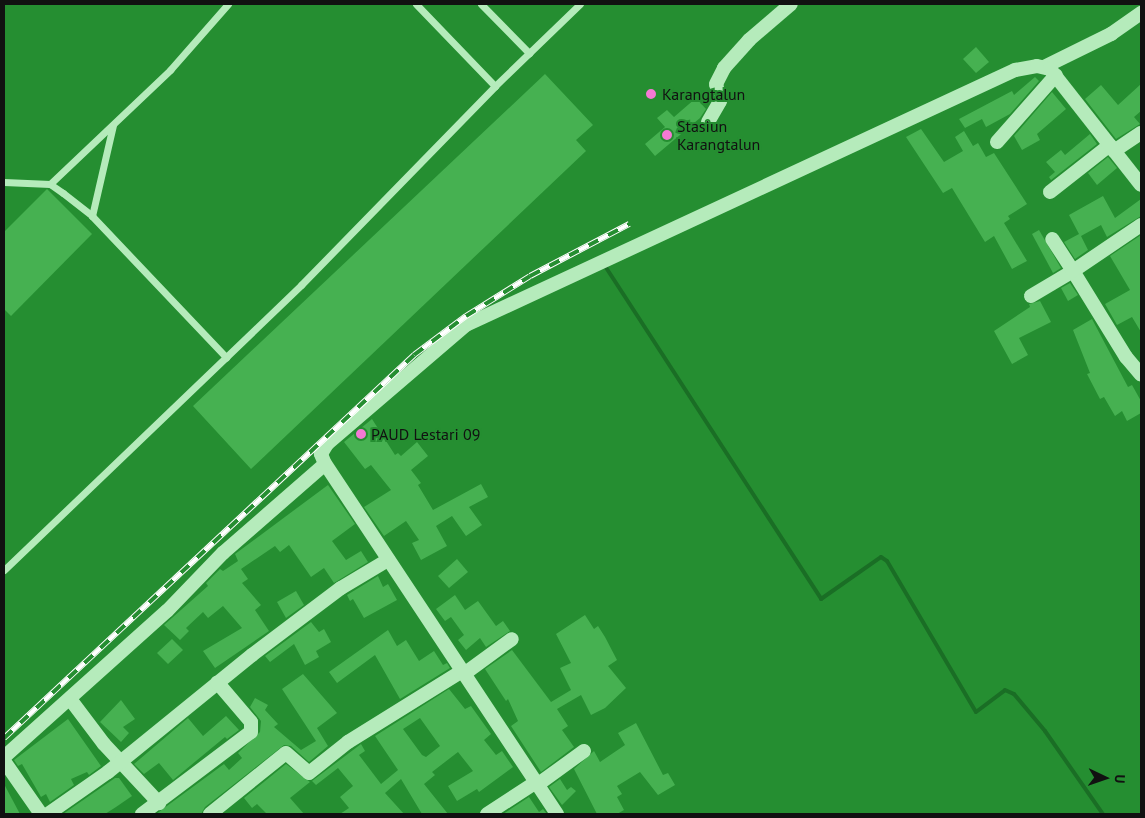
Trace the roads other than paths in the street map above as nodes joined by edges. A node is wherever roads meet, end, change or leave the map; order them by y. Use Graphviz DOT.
graph roads {
  1 [pos="228,4"];
  2 [pos="416,4"];
  3 [pos="481,4"];
  4 [pos="580,4"];
  5 [pos="791,4"];
  6 [pos="1141,14"];
  7 [pos="529,53"];
  8 [pos="1044,67"];
  9 [pos="1056,75"];
  10 [pos="495,86"];
  11 [pos="708,122"];
  12 [pos="114,125"];
  13 [pos="1141,133"];
  14 [pos="997,142"];
  15 [pos="1112,148"];
  16 [pos="4,182"];
  17 [pos="50,184"];
  18 [pos="1141,186"];
  19 [pos="1050,192"];
  20 [pos="92,216"];
  21 [pos="1141,225"];
  22 [pos="1052,239"];
  23 [pos="1073,271"];
  24 [pos="1031,296"];
  25 [pos="226,357"];
  26 [pos="1141,375"];
  27 [pos="325,464"];
  28 [pos="388,560"];
  29 [pos="4,570"];
  30 [pos="512,638"];
  31 [pos="463,672"];
  32 [pos="217,682"];
  33 [pos="70,699"];
  34 [pos="584,751"];
  35 [pos="4,757"];
  36 [pos="120,760"];
  37 [pos="4,761"];
  38 [pos="537,784"];
  39 [pos="159,803"];
  40 [pos="41,814"];
  41 [pos="48,814"];
  42 [pos="142,814"];
  43 [pos="210,814"];
  44 [pos="487,814"];
  45 [pos="557,814"];
  1 -- 12 [label="lane"];
  2 -- 10 [label="lane"];
  3 -- 7 [label="lane"];
  4 -- 7 [label="lane"];
  5 -- 11 [label="street"];
  6 -- 8 [label="street"];
  7 -- 10 [label="lane"];
  8 -- 9 [label="street"];
  8 -- 27 [label="street"];
  9 -- 14 [label="street"];
  9 -- 15 [label="street"];
  10 -- 25 [label="lane"];
  12 -- 17 [label="lane"];
  12 -- 20 [label="lane"];
  13 -- 15 [label="street"];
  15 -- 18 [label="street"];
  15 -- 19 [label="street"];
  16 -- 17 [label="lane"];
  17 -- 20 [label="lane"];
  20 -- 25 [label="lane"];
  21 -- 23 [label="street"];
  22 -- 23 [label="street"];
  23 -- 24 [label="street"];
  23 -- 26 [label="street"];
  25 -- 29 [label="lane"];
  27 -- 28 [label="street"];
  27 -- 33 [label="street"];
  28 -- 31 [label="street"];
  28 -- 32 [label="street"];
  30 -- 31 [label="street"];
  31 -- 38 [label="street"];
  31 -- 43 [label="street"];
  32 -- 36 [label="street"];
  32 -- 39 [label="street"];
  33 -- 35 [label="street"];
  33 -- 36 [label="street"];
  34 -- 38 [label="street"];
  36 -- 39 [label="street"];
  36 -- 41 [label="street"];
  37 -- 40 [label="street"];
  38 -- 44 [label="street"];
  38 -- 45 [label="street"];
  39 -- 42 [label="street"];
}
